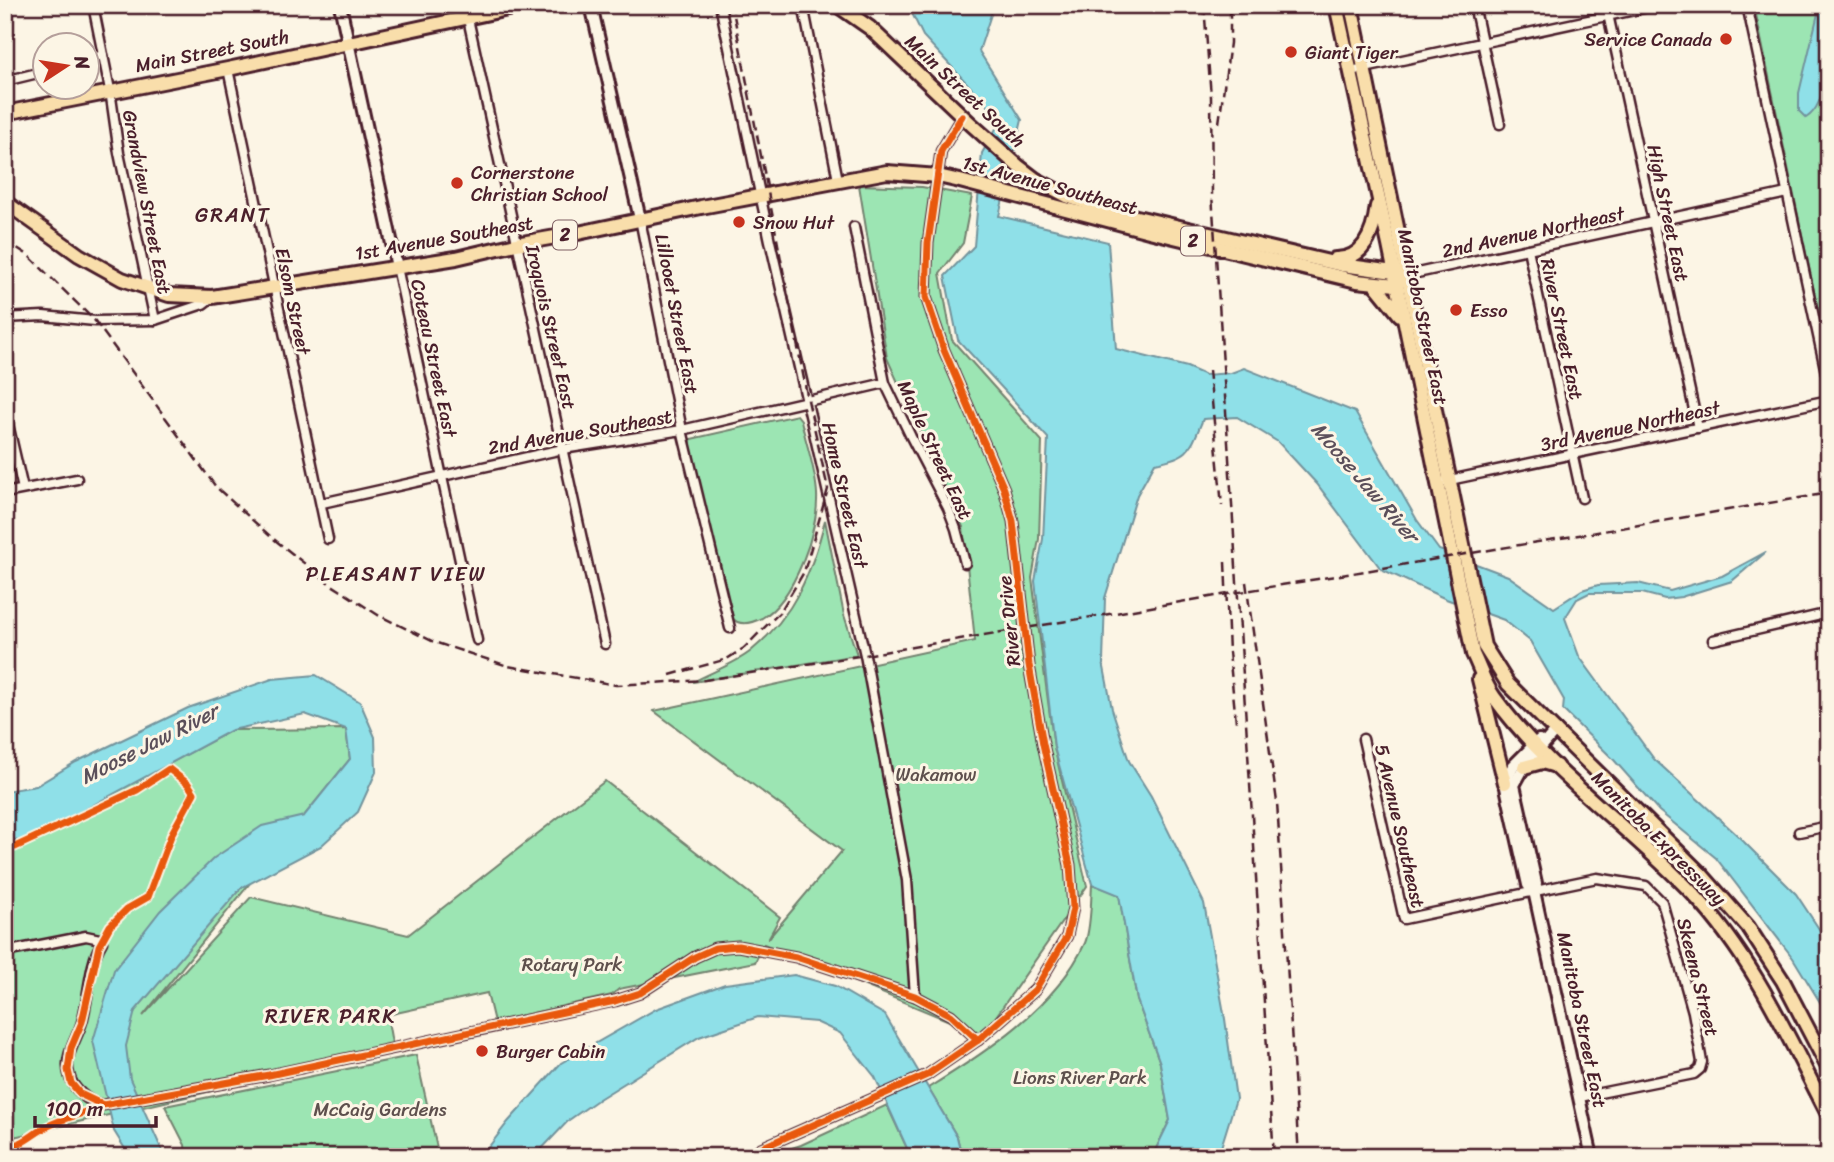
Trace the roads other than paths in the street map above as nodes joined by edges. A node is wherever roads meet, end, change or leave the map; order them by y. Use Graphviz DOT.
graph roads {
  1 [pos="93,5"];
  2 [pos="340,5"];
  3 [pos="526,5"];
  4 [pos="591,5"];
  5 [pos="720,5"];
  6 [pos="803,5"];
  7 [pos="837,5"];
  8 [pos="1336,5"];
  9 [pos="1351,5"];
  10 [pos="1474,5"];
  11 [pos="1606,5"];
  12 [pos="1658,5"];
  13 [pos="1747,5"];
  14 [pos="467,11"];
  15 [pos="1608,16"];
  16 [pos="349,43"];
  17 [pos="1482,43"];
  18 [pos="103,55"];
  19 [pos="228,69"];
  20 [pos="1357,69"];
  21 [pos="32,74"];
  22 [pos="5,81"];
  23 [pos="110,90"];
  24 [pos="5,113"];
  25 [pos="962,116"];
  26 [pos="1500,124"];
  27 [pos="937,176"];
  28 [pos="838,180"];
  29 [pos="1787,193"];
  30 [pos="760,195"];
  31 [pos="1378,199"];
  32 [pos="5,202"];
  33 [pos="1111,211"];
  34 [pos="640,219"];
  35 [pos="1654,222"];
  36 [pos="854,227"];
  37 [pos="516,244"];
  38 [pos="1528,248"];
  39 [pos="1320,259"];
  40 [pos="397,267"];
  41 [pos="1408,275"];
  42 [pos="1395,278"];
  43 [pos="1374,283"];
  44 [pos="274,288"];
  45 [pos="148,289"];
  46 [pos="212,297"];
  47 [pos="5,318"];
  48 [pos="155,320"];
  49 [pos="1404,320"];
  50 [pos="885,383"];
  51 [pos="1829,387"];
  52 [pos="808,400"];
  53 [pos="1829,400"];
  54 [pos="5,411"];
  55 [pos="1698,428"];
  56 [pos="682,430"];
  57 [pos="563,449"];
  58 [pos="1573,454"];
  59 [pos="440,475"];
  60 [pos="77,479"];
  61 [pos="1444,481"];
  62 [pos="23,489"];
  63 [pos="5,493"];
  64 [pos="1582,498"];
  65 [pos="322,503"];
  66 [pos="328,539"];
  67 [pos="965,563"];
  68 [pos="1829,613"];
  69 [pos="730,628"];
  70 [pos="1475,636"];
  71 [pos="477,640"];
  72 [pos="1713,640"];
  73 [pos="605,644"];
  74 [pos="1473,654"];
  75 [pos="1556,730"];
  76 [pos="1363,739"];
  77 [pos="1537,747"];
  78 [pos="1556,766"];
  79 [pos="1524,767"];
  80 [pos="1506,783"];
  81 [pos="1829,826"];
  82 [pos="1799,832"];
  83 [pos="1532,891"];
  84 [pos="5,952"];
  85 [pos="915,996"];
  86 [pos="978,1040"];
  87 [pos="1829,1069"];
  88 [pos="1580,1097"];
  89 [pos="1829,1116"];
  90 [pos="748,1157"];
  91 [pos="1592,1157"];
  1 -- 18 [label="street, Grandview Street East"];
  2 -- 16 [label="street, Coteau Street East"];
  3 -- 14 [label="main road, Main Street South"];
  4 -- 34 [label="street, Lillooet Street East"];
  5 -- 30 [label="street, Home Street East"];
  6 -- 28 [label="street"];
  7 -- 25 [label="main road, Main Street South"];
  8 -- 20 [label="main road, Manitoba Street East"];
  9 -- 20 [label="main road, Manitoba Street East / 2"];
  10 -- 17 [label="street"];
  11 -- 15 [label="street, High Street East"];
  12 -- 15 [label="street"];
  13 -- 29 [label="street"];
  14 -- 16 [label="main road, Main Street South"];
  14 -- 37 [label="street, Iroquois Street East"];
  15 -- 17 [label="street"];
  15 -- 35 [label="street, High Street East"];
  16 -- 19 [label="main road, Main Street South"];
  16 -- 40 [label="street, Coteau Street East"];
  17 -- 20 [label="street"];
  17 -- 26 [label="street"];
  18 -- 23 [label="street, Grandview Street East"];
  19 -- 23 [label="main road, Main Street South"];
  19 -- 44 [label="street, Elsom Street"];
  20 -- 31 [label="main road, Manitoba Street East / 2"];
  20 -- 41 [label="main road, Manitoba Street East / 2"];
  21 -- 22 [label="street"];
  23 -- 24 [label="main road, Main Street South"];
  23 -- 45 [label="street, Grandview Street East"];
  25 -- 27 [label="street, River Drive"];
  25 -- 33 [label="main road, Main Street South"];
  27 -- 28 [label="main road, 1st Avenue Southeast / 2"];
  27 -- 43 [label="main road, 1st Avenue Southeast / 2"];
  27 -- 86 [label="street, River Drive"];
  28 -- 30 [label="main road, 1st Avenue Southeast / 2"];
  29 -- 35 [label="street, 2nd Avenue Northeast"];
  29 -- 51 [label="street"];
  30 -- 34 [label="main road, 1st Avenue Southeast / 2"];
  30 -- 52 [label="street, Home Street East"];
  31 -- 39 [label="main road, 2"];
  31 -- 42 [label="main road, Manitoba Street East / 2"];
  32 -- 45 [label="main road, 1st Avenue Southeast / 2"];
  33 -- 39 [label="main road, 1st Avenue Southeast / 2"];
  34 -- 37 [label="main road, 1st Avenue Southeast / 2"];
  34 -- 56 [label="street, Lillooet Street East"];
  35 -- 38 [label="street, 2nd Avenue Northeast"];
  35 -- 55 [label="street, High Street East"];
  36 -- 50 [label="street, Maple Street East"];
  37 -- 40 [label="main road, 1st Avenue Southeast / 2"];
  37 -- 57 [label="street, Iroquois Street East"];
  38 -- 41 [label="street, 2nd Avenue Northeast"];
  38 -- 58 [label="street, River Street East"];
  39 -- 42 [label="main road, 1st Avenue Southeast / 2"];
  40 -- 44 [label="main road, 1st Avenue Southeast / 2"];
  40 -- 59 [label="street, Coteau Street East"];
  41 -- 42 [label="main road, 1st Avenue Southeast / 2"];
  41 -- 61 [label="main road, Manitoba Street East"];
  42 -- 43 [label="main road, 1st Avenue Southeast / 2"];
  42 -- 49 [label="main road, Manitoba Street East"];
  43 -- 49 [label="main road"];
  44 -- 46 [label="main road, 1st Avenue Southeast / 2"];
  44 -- 65 [label="street, Elsom Street"];
  45 -- 46 [label="main road, 1st Avenue Southeast / 2"];
  45 -- 48 [label="street, Grandview Street East"];
  46 -- 48 [label="street, 1st Avenue Southeast"];
  47 -- 48 [label="street, 1st Avenue Southeast"];
  49 -- 61 [label="main road, Manitoba Street East"];
  50 -- 52 [label="street, 2nd Avenue Southeast"];
  50 -- 67 [label="street, Maple Street East"];
  52 -- 56 [label="street, 2nd Avenue Southeast"];
  52 -- 85 [label="street, Home Street East"];
  53 -- 55 [label="street, 3rd Avenue Northeast"];
  54 -- 62 [label="street"];
  55 -- 58 [label="street, 3rd Avenue Northeast"];
  56 -- 57 [label="street, 2nd Avenue Southeast"];
  56 -- 69 [label="street, Lillooet Street East"];
  57 -- 59 [label="street, 2nd Avenue Southeast"];
  57 -- 73 [label="street, Iroquois Street East"];
  58 -- 61 [label="street, 3rd Avenue Northeast"];
  58 -- 64 [label="street, River Street East"];
  59 -- 65 [label="street, 2nd Avenue Southeast"];
  59 -- 71 [label="street, Coteau Street East"];
  60 -- 62 [label="street"];
  61 -- 70 [label="main road, Manitoba Street East"];
  62 -- 63 [label="street"];
  65 -- 66 [label="street, Elsom Street"];
  68 -- 72 [label="street"];
  70 -- 74 [label="main road, Manitoba Expressway"];
  70 -- 75 [label="main road, Manitoba Expressway"];
  74 -- 77 [label="main road, Manitoba Expressway"];
  74 -- 80 [label="main road"];
  75 -- 77 [label="street"];
  75 -- 87 [label="main road, Manitoba Expressway"];
  76 -- 83 [label="street, 5 Avenue Southeast"];
  77 -- 78 [label="main road, Manitoba Expressway"];
  77 -- 79 [label="street"];
  77 -- 80 [label="street"];
  78 -- 79 [label="main road"];
  78 -- 89 [label="main road, Manitoba Expressway"];
  79 -- 83 [label="street, Manitoba Street East"];
  80 -- 83 [label="street, Manitoba Street East"];
  81 -- 82 [label="street"];
  83 -- 88 [label="street, Manitoba Street East"];
  83 -- 88 [label="street, Skeena Street"];
  84 -- 85 [label="street"];
  85 -- 86 [label="street"];
  86 -- 90 [label="street, River Drive"];
  88 -- 91 [label="street, Manitoba Street East"];
}
